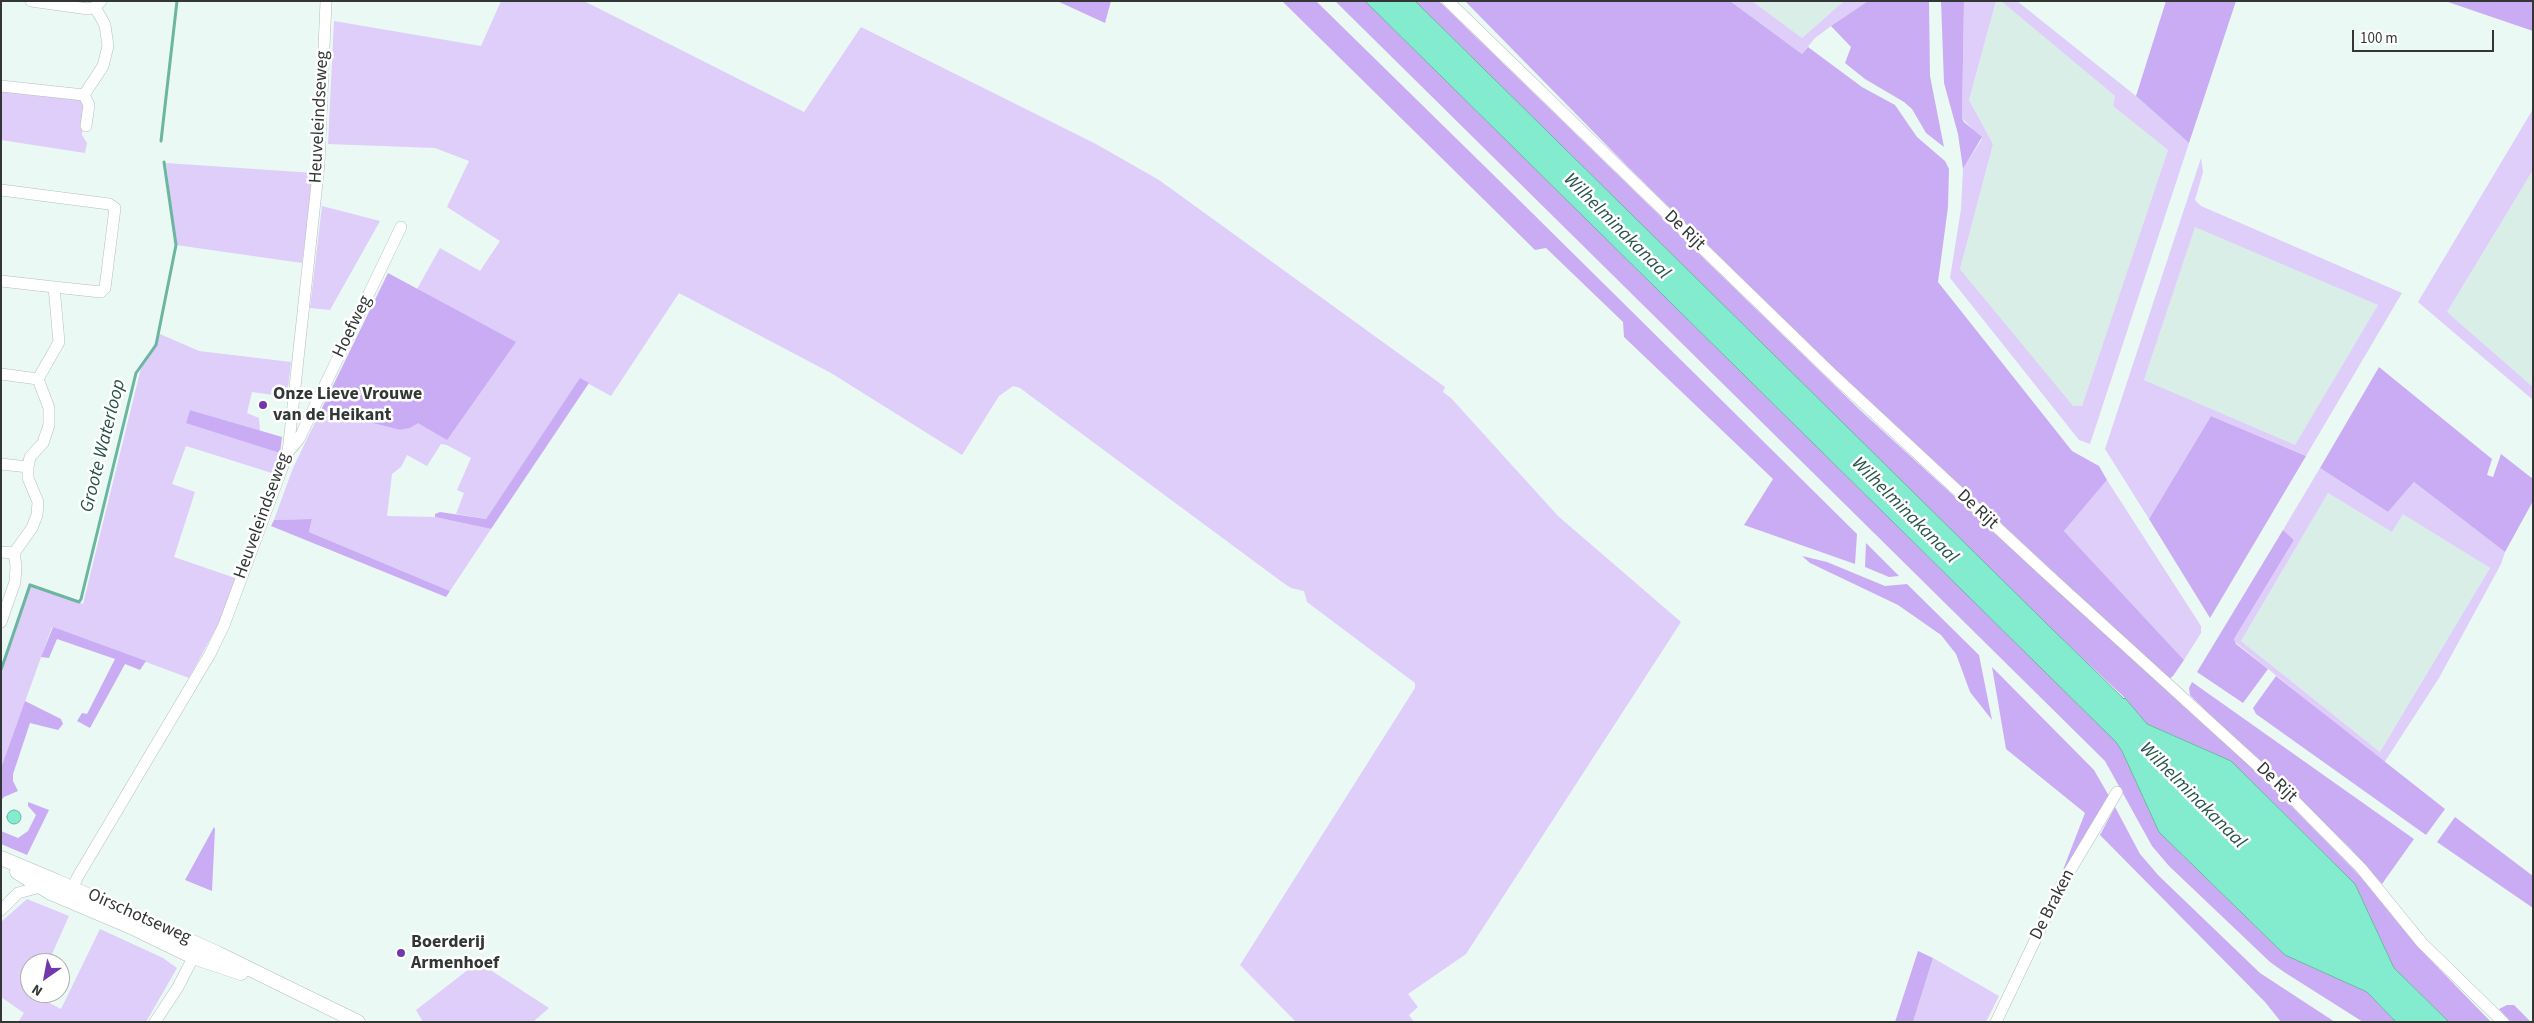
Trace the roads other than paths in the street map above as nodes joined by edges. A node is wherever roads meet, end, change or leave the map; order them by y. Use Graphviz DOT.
graph roads {
  1 [pos="31,1"];
  2 [pos="326,1"];
  3 [pos="1448,1"];
  4 [pos="98,4"];
  5 [pos="1,86"];
  6 [pos="84,95"];
  7 [pos="86,126"];
  8 [pos="1,190"];
  9 [pos="401,227"];
  10 [pos="1,281"];
  11 [pos="54,288"];
  12 [pos="1,374"];
  13 [pos="38,379"];
  14 [pos="288,452"];
  15 [pos="1,464"];
  16 [pos="28,467"];
  17 [pos="1,552"];
  18 [pos="14,553"];
  19 [pos="1,622"];
  20 [pos="2116,792"];
  21 [pos="1,858"];
  22 [pos="1,865"];
  23 [pos="40,887"];
  24 [pos="70,894"];
  25 [pos="1,910"];
  26 [pos="196,951"];
  27 [pos="155,1022"];
  28 [pos="358,1022"];
  29 [pos="1996,1022"];
  30 [pos="2503,1022"];
  1 -- 4 [label="street"];
  2 -- 14 [label="street, Heuveleindseweg"];
  3 -- 30 [label="street, De Rijt"];
  4 -- 6 [label="street"];
  5 -- 6 [label="street"];
  6 -- 7 [label="street"];
  8 -- 11 [label="street"];
  9 -- 14 [label="street, Hoefweg"];
  10 -- 11 [label="street"];
  11 -- 13 [label="street"];
  12 -- 13 [label="street"];
  13 -- 16 [label="street"];
  14 -- 24 [label="street, Heuveleindseweg"];
  15 -- 16 [label="street"];
  16 -- 18 [label="street"];
  17 -- 18 [label="street"];
  18 -- 19 [label="street"];
  20 -- 29 [label="street, De Braken"];
  21 -- 24 [label="main road, Oirschotseweg"];
  22 -- 23 [label="main road, Oirschotseweg"];
  23 -- 24 [label="main road, Oirschotseweg"];
  23 -- 25 [label="street"];
  24 -- 26 [label="main road, Oirschotseweg"];
  26 -- 27 [label="street"];
  26 -- 28 [label="main road, Oirschotseweg"];
}
